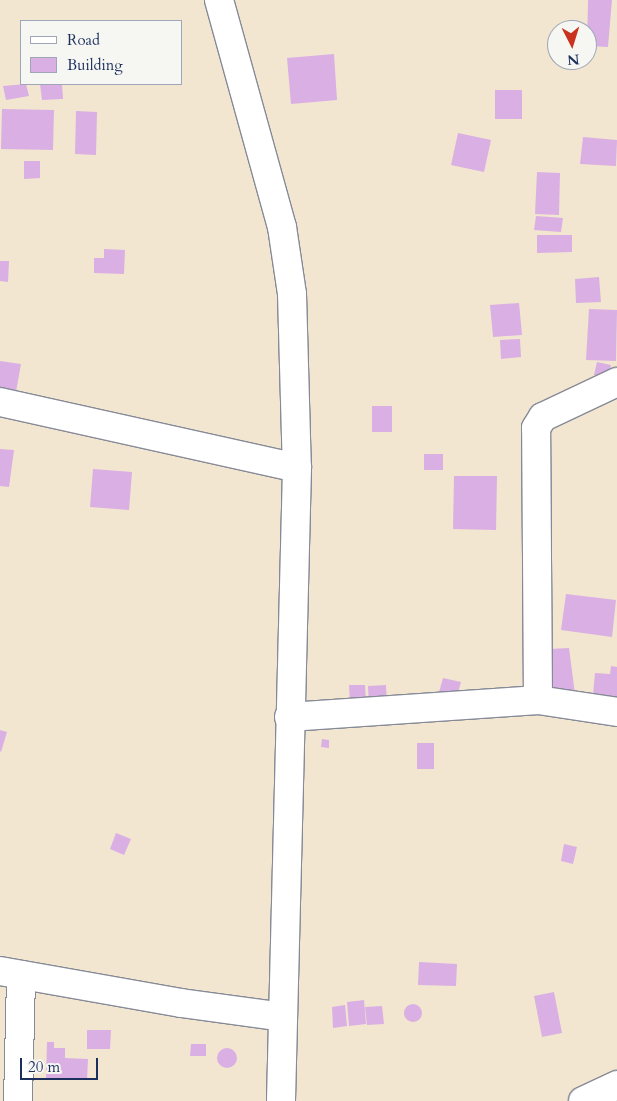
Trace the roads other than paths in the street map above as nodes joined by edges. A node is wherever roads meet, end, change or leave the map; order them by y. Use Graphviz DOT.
graph roads {
  1 [pos="219,0"];
  2 [pos="617,382"];
  3 [pos="0,402"];
  4 [pos="297,468"];
  5 [pos="538,700"];
  6 [pos="617,712"];
  7 [pos="289,717"];
  8 [pos="10,973"];
  9 [pos="283,1017"];
  10 [pos="617,1086"];
  11 [pos="18,1101"];
  12 [pos="281,1101"];
  13 [pos="583,1101"];
  1 -- 4 [label="street"];
  2 -- 5 [label="street"];
  3 -- 4 [label="street"];
  4 -- 7 [label="street"];
  5 -- 6 [label="street"];
  5 -- 7 [label="street"];
  7 -- 9 [label="street"];
  8 -- 9 [label="street"];
  8 -- 11 [label="street"];
  9 -- 12 [label="street"];
  10 -- 13 [label="street"];
}
